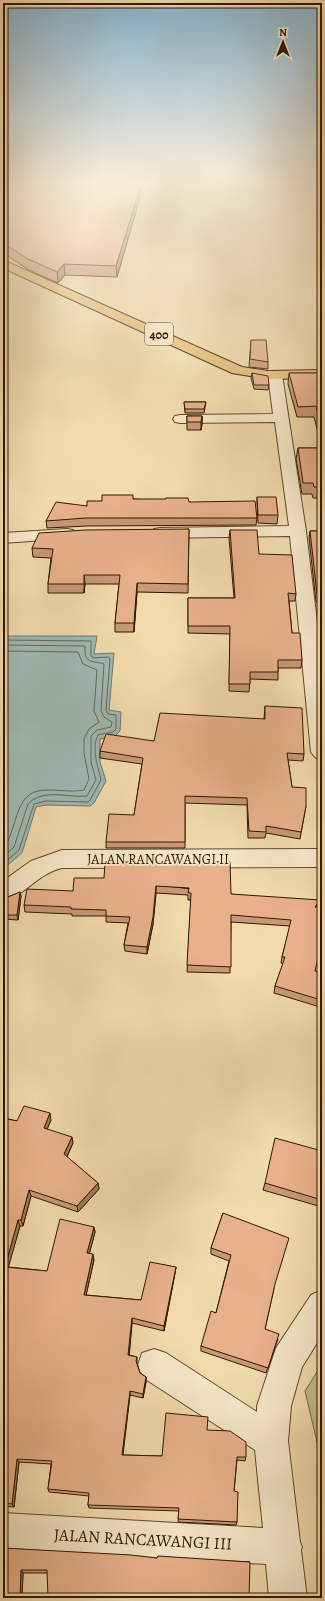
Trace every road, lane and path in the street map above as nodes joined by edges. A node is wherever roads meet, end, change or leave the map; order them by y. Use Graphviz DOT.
graph roads {
  1 [pos="3,264"];
  2 [pos="322,374"];
  3 [pos="275,375"];
  4 [pos="281,418"];
  5 [pos="180,419"];
  6 [pos="298,532"];
  7 [pos="79,533"];
  8 [pos="148,533"];
  9 [pos="3,538"];
  10 [pos="322,752"];
  11 [pos="322,858"];
  12 [pos="3,892"];
  13 [pos="322,1306"];
  14 [pos="154,1365"];
  15 [pos="271,1441"];
  16 [pos="3,1531"];
  17 [pos="284,1547"];
  18 [pos="288,1598"];
  1 -- 3 [label="main road, 400"];
  2 -- 3 [label="main road, 400"];
  3 -- 4 [label="street"];
  4 -- 5 [label="street"];
  4 -- 6 [label="street"];
  6 -- 8 [label="street"];
  6 -- 10 [label="street"];
  7 -- 9 [label="street"];
  11 -- 12 [label="street, JALAN RANCAWANGI II"];
  13 -- 15 [label="street"];
  14 -- 15 [label="street"];
  15 -- 17 [label="street"];
  16 -- 17 [label="street, JALAN RANCAWANGI III"];
  17 -- 18 [label="street"];
}
